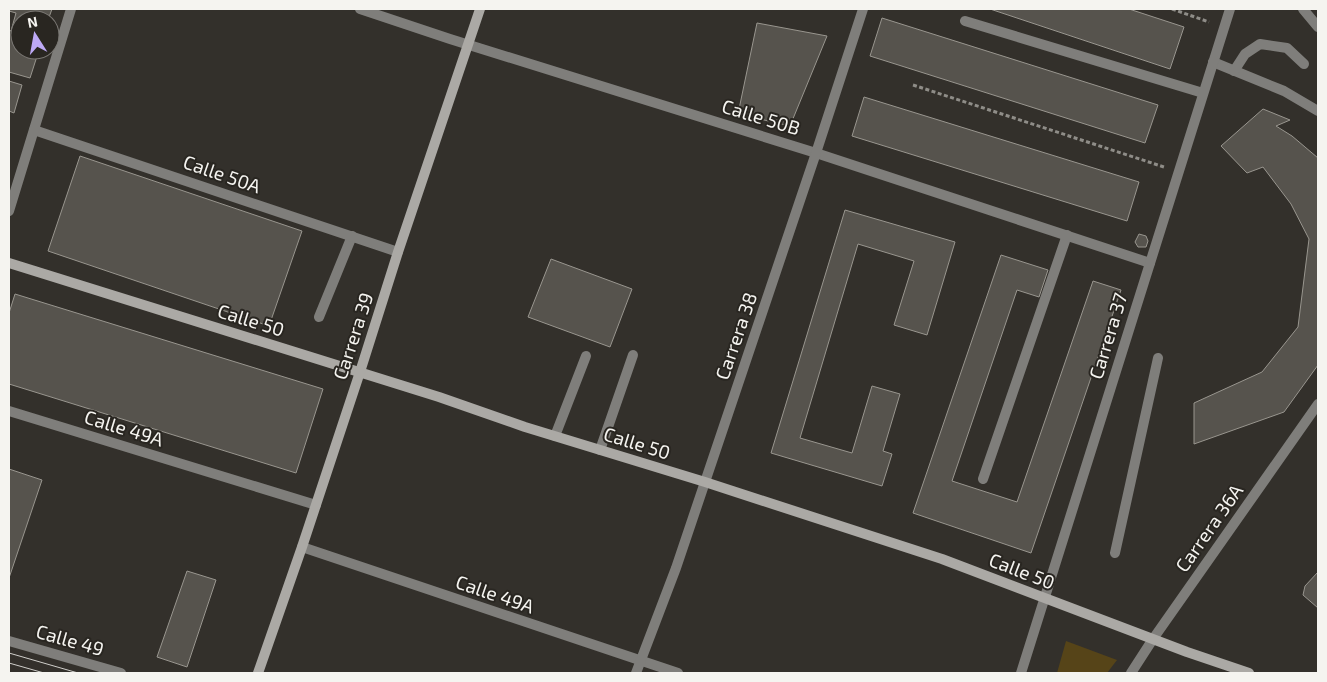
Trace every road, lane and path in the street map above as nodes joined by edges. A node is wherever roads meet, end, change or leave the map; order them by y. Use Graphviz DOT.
graph roads {
  1 [pos="71,9"];
  2 [pos="360,9"];
  3 [pos="480,9"];
  4 [pos="863,9"];
  5 [pos="1172,9"];
  6 [pos="1230,9"];
  7 [pos="1303,9"];
  8 [pos="965,21"];
  9 [pos="1224,27"];
  10 [pos="1318,27"];
  11 [pos="469,44"];
  12 [pos="1213,62"];
  13 [pos="1304,64"];
  14 [pos="1234,71"];
  15 [pos="913,84"];
  16 [pos="1203,93"];
  17 [pos="1318,111"];
  18 [pos="34,130"];
  19 [pos="816,153"];
  20 [pos="1179,171"];
  21 [pos="9,211"];
  22 [pos="352,236"];
  23 [pos="1068,236"];
  24 [pos="398,252"];
  25 [pos="9,262"];
  26 [pos="1150,263"];
  27 [pos="319,317"];
  28 [pos="633,355"];
  29 [pos="586,356"];
  30 [pos="1158,358"];
  31 [pos="360,372"];
  32 [pos="1318,404"];
  33 [pos="9,411"];
  34 [pos="555,436"];
  35 [pos="600,450"];
  36 [pos="983,479"];
  37 [pos="704,482"];
  38 [pos="316,505"];
  39 [pos="302,547"];
  40 [pos="1115,553"];
  41 [pos="1044,598"];
  42 [pos="1153,639"];
  43 [pos="9,641"];
  44 [pos="640,661"];
  45 [pos="121,673"];
  46 [pos="258,673"];
  47 [pos="636,673"];
  48 [pos="678,673"];
  49 [pos="1020,673"];
  50 [pos="1130,673"];
  51 [pos="1249,673"];
  1 -- 18 [label="street"];
  2 -- 11 [label="street, Calle 50B"];
  3 -- 11 [label="main road, Carrera 39"];
  4 -- 19 [label="street, Carrera 38"];
  5 -- 9 [label="path"];
  6 -- 9 [label="street, Carrera 37"];
  7 -- 10 [label="street"];
  8 -- 16 [label="street"];
  9 -- 12 [label="street, Carrera 37"];
  11 -- 19 [label="street, Calle 50B"];
  11 -- 24 [label="main road, Carrera 39"];
  12 -- 14 [label="street"];
  12 -- 16 [label="street, Carrera 37"];
  13 -- 14 [label="street"];
  14 -- 17 [label="street"];
  15 -- 20 [label="path"];
  16 -- 20 [label="street, Carrera 37"];
  18 -- 21 [label="street"];
  18 -- 22 [label="street, Calle 50A"];
  19 -- 23 [label="street, Calle 50B"];
  19 -- 37 [label="street, Carrera 38"];
  20 -- 26 [label="street, Carrera 37"];
  22 -- 24 [label="street, Calle 50A"];
  22 -- 27 [label="street"];
  23 -- 26 [label="street, Calle 50B"];
  23 -- 36 [label="street"];
  24 -- 31 [label="main road, Carrera 39"];
  25 -- 31 [label="main road, Calle 50"];
  26 -- 41 [label="street, Carrera 37"];
  28 -- 35 [label="street"];
  29 -- 34 [label="street"];
  30 -- 40 [label="street"];
  31 -- 34 [label="main road, Calle 50"];
  31 -- 38 [label="main road, Carrera 39"];
  32 -- 42 [label="street, Carrera 36A"];
  33 -- 38 [label="street, Calle 49A"];
  34 -- 35 [label="main road, Calle 50"];
  35 -- 37 [label="main road, Calle 50"];
  37 -- 41 [label="main road, Calle 50"];
  37 -- 44 [label="street, Carrera 38"];
  38 -- 39 [label="main road, Carrera 39"];
  39 -- 44 [label="street, Calle 49A"];
  39 -- 46 [label="main road, Carrera 39"];
  41 -- 42 [label="main road, Calle 50"];
  41 -- 49 [label="street, Carrera 37"];
  42 -- 50 [label="street, Carrera 36A"];
  42 -- 51 [label="main road, Calle 50"];
  43 -- 45 [label="street, Calle 49"];
  44 -- 47 [label="street, Carrera 38"];
  44 -- 48 [label="street, Calle 49A"];
}
